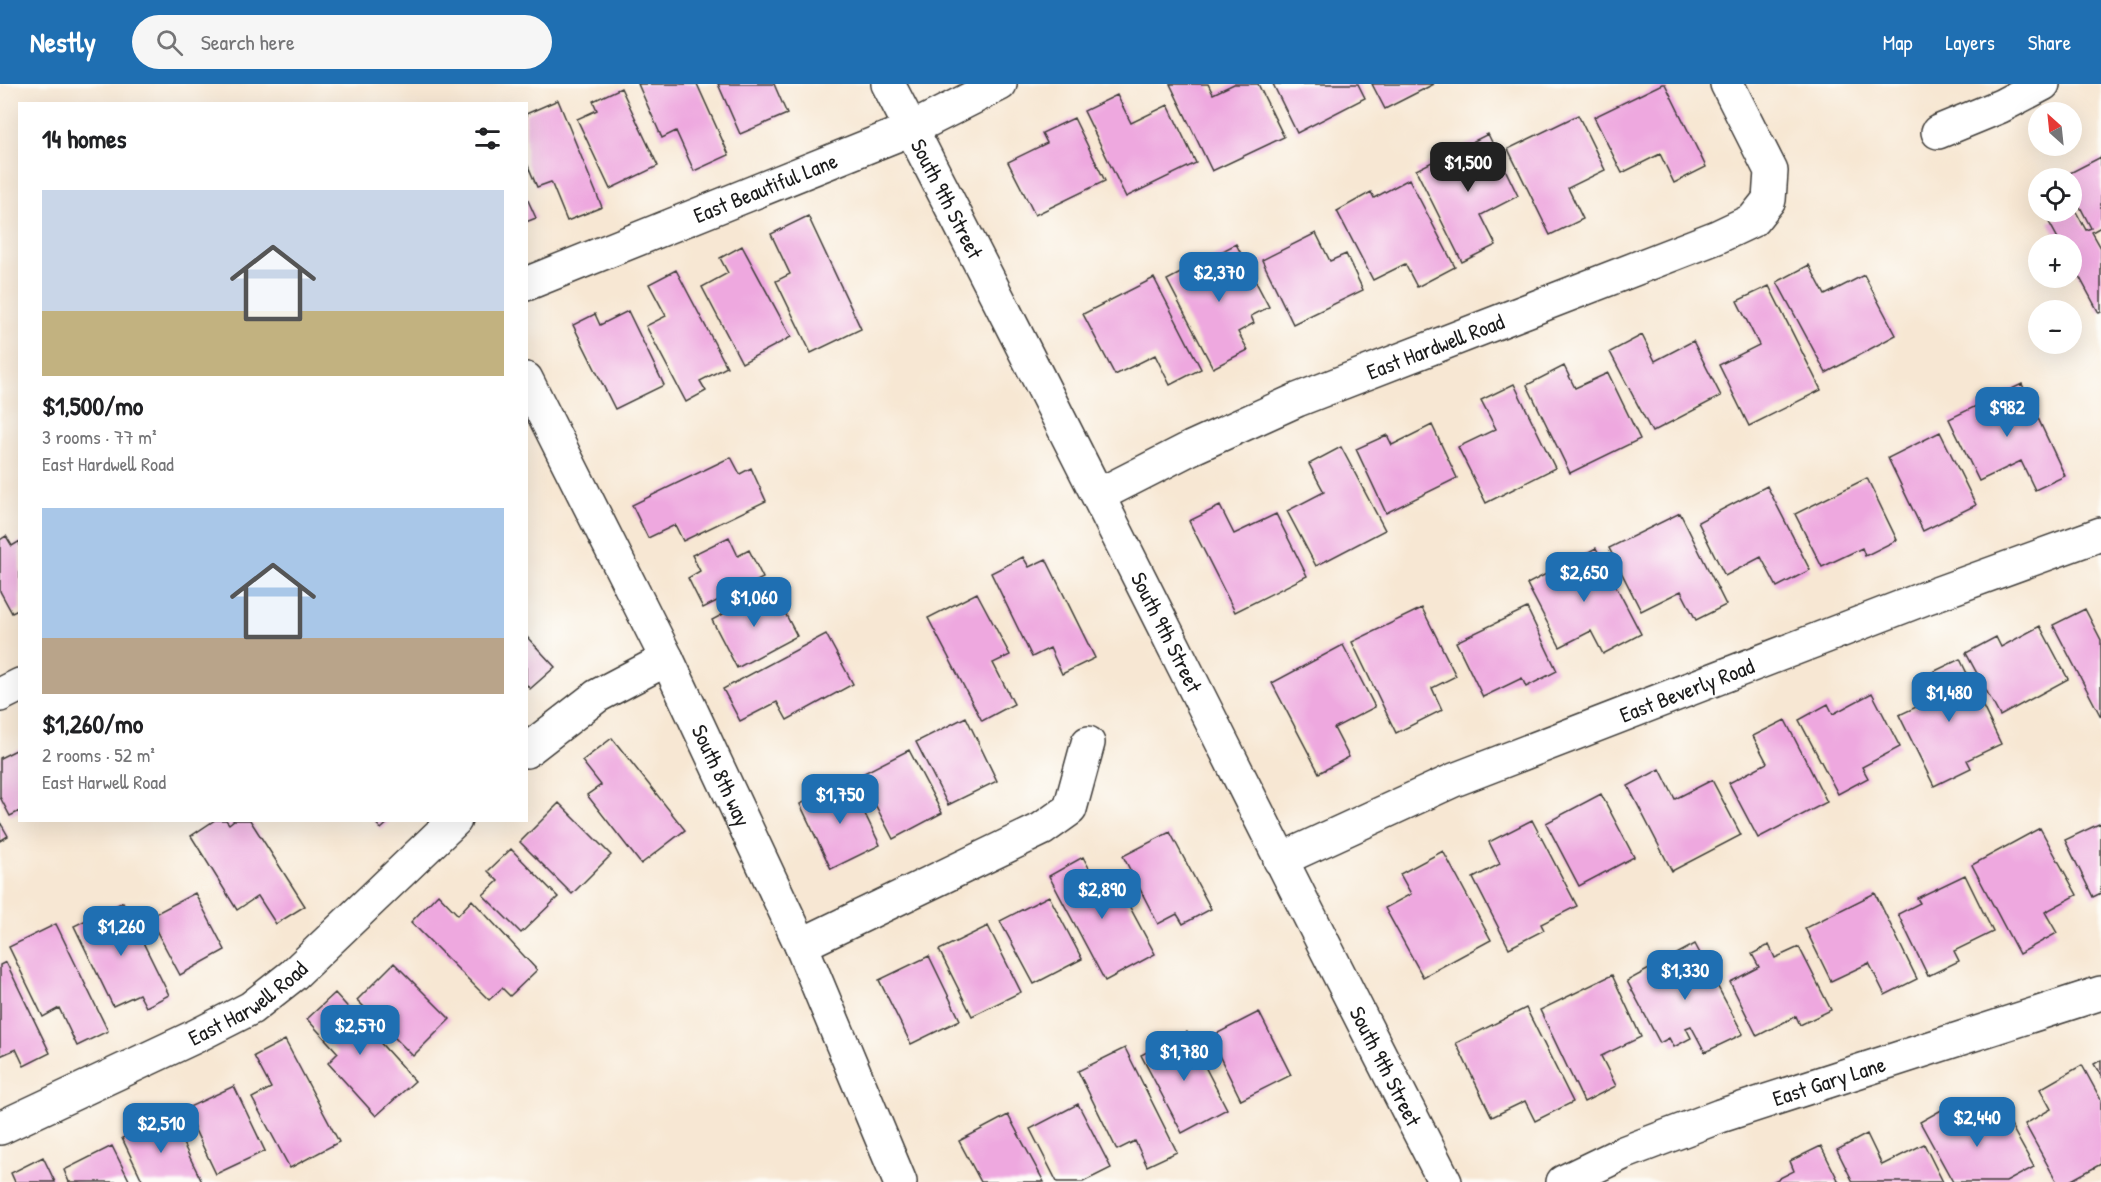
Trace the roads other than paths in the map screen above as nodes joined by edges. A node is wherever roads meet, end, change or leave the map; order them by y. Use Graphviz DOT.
graph roads {
  1 [pos="888,84"];
  2 [pos="1000,84"];
  3 [pos="1727,84"];
  4 [pos="2043,84"];
  5 [pos="910,129"];
  6 [pos="1938,132"];
  7 [pos="528,283"];
  8 [pos="528,383"];
  9 [pos="1099,495"];
  10 [pos="2101,534"];
  11 [pos="667,659"];
  12 [pos="18,686"];
  13 [pos="0,695"];
  14 [pos="1088,743"];
  15 [pos="528,749"];
  16 [pos="453,822"];
  17 [pos="1280,861"];
  18 [pos="801,945"];
  19 [pos="2101,993"];
  20 [pos="0,1128"];
  21 [pos="900,1182"];
  22 [pos="1445,1182"];
  23 [pos="1563,1182"];
  1 -- 5 [label="street, South 9th Street"];
  2 -- 5 [label="street, East Beautiful Lane"];
  3 -- 9 [label="street, East Hardwell Road"];
  4 -- 6 [label="street"];
  5 -- 7 [label="street, East Beautiful Lane"];
  5 -- 9 [label="street, South 9th Street"];
  8 -- 11 [label="street, South 8th way"];
  9 -- 17 [label="street, South 9th Street"];
  10 -- 17 [label="street, East Beverly Road"];
  11 -- 15 [label="street"];
  11 -- 18 [label="street, South 8th way"];
  12 -- 13 [label="street"];
  14 -- 18 [label="street"];
  16 -- 20 [label="street, East Harwell Road"];
  17 -- 22 [label="street, South 9th Street"];
  18 -- 21 [label="street, South 8th way"];
  19 -- 23 [label="street, East Gary Lane"];
}
